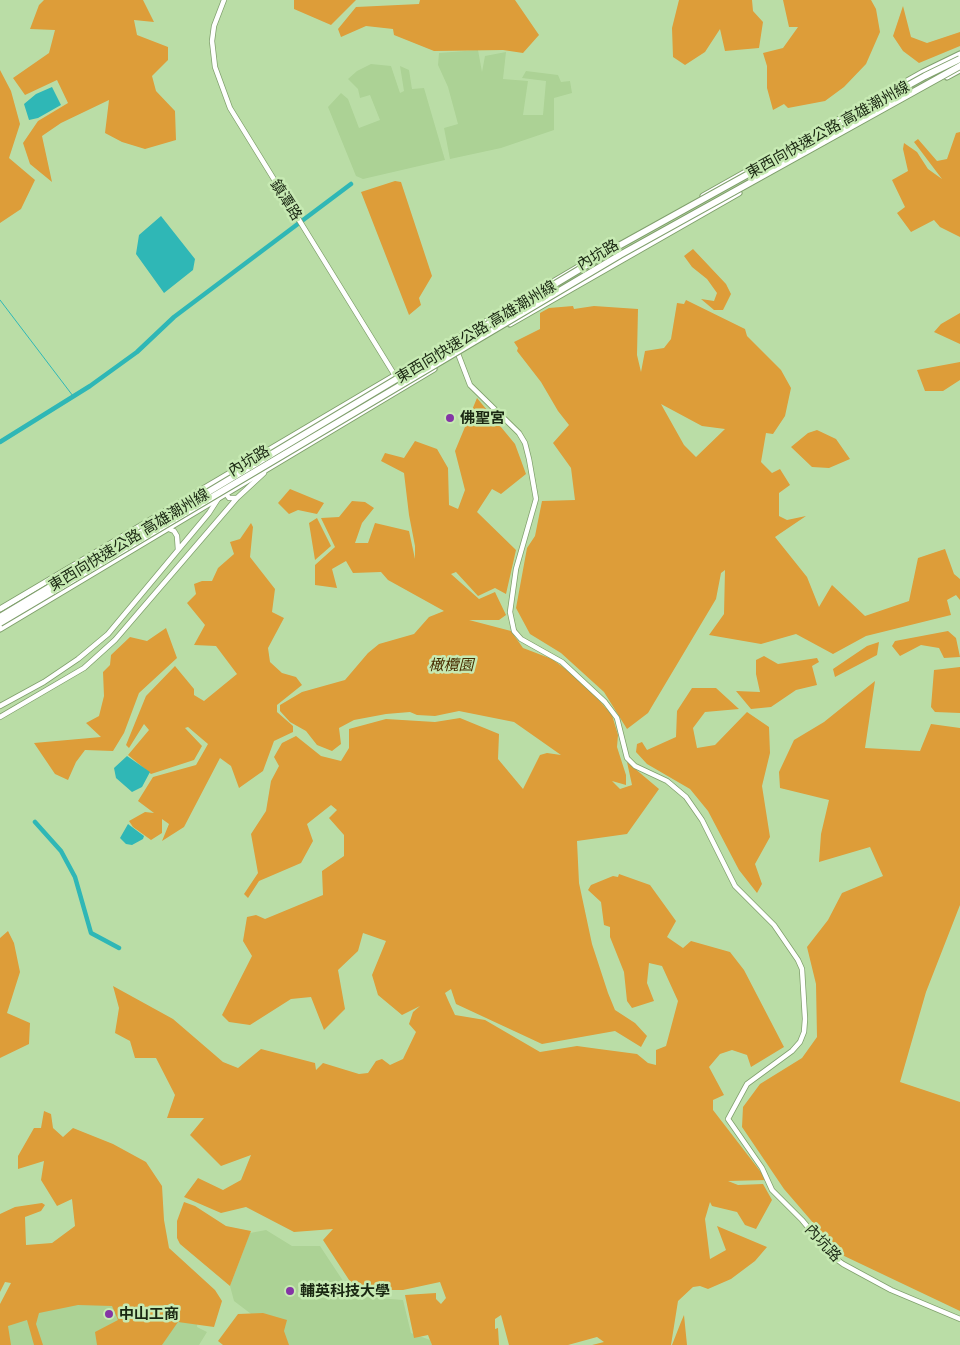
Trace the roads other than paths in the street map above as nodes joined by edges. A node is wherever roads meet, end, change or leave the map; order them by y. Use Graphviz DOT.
graph roads {
  1 [pos="224,0"];
  2 [pos="960,54"];
  3 [pos="960,59"];
  4 [pos="960,66"];
  5 [pos="960,70"];
  6 [pos="453,339"];
  7 [pos="458,354"];
  8 [pos="395,375"];
  9 [pos="403,388"];
  10 [pos="268,469"];
  11 [pos="216,481"];
  12 [pos="226,494"];
  13 [pos="237,498"];
  14 [pos="218,499"];
  15 [pos="168,529"];
  16 [pos="178,550"];
  17 [pos="0,609"];
  18 [pos="0,616"];
  19 [pos="0,623"];
  20 [pos="0,629"];
  21 [pos="0,706"];
  22 [pos="0,716"];
  23 [pos="960,1319"];
  1 -- 8 [label="street, 鎮潭路"];
  2 -- 6 [label="main road, 內坑路"];
  3 -- 18 [label="highway, 東西向快速公路 高雄潮州線, bridge"];
  4 -- 19 [label="highway, 東西向快速公路 高雄潮州線, bridge"];
  5 -- 7 [label="main road, 內坑路"];
  6 -- 7 [label="street"];
  6 -- 8 [label="main road, 內坑路"];
  7 -- 9 [label="main road, 內坑路"];
  7 -- 23 [label="street, 內坑路"];
  8 -- 9 [label="street, 鎮潭路"];
  8 -- 11 [label="main road, 內坑路"];
  9 -- 10 [label="main road, 內坑路"];
  10 -- 12 [label="main road, 內坑路"];
  10 -- 13 [label="street, 內坑路"];
  11 -- 12 [label="street"];
  11 -- 14 [label="street, 內坑路"];
  11 -- 17 [label="main road"];
  12 -- 13 [label="street"];
  12 -- 14 [label="main road, 內坑路"];
  13 -- 22 [label="street, 內坑路"];
  14 -- 15 [label="main road"];
  14 -- 16 [label="street, 內坑路"];
  15 -- 16 [label="street"];
  15 -- 20 [label="main road"];
  16 -- 21 [label="street, 內坑路"];
}
